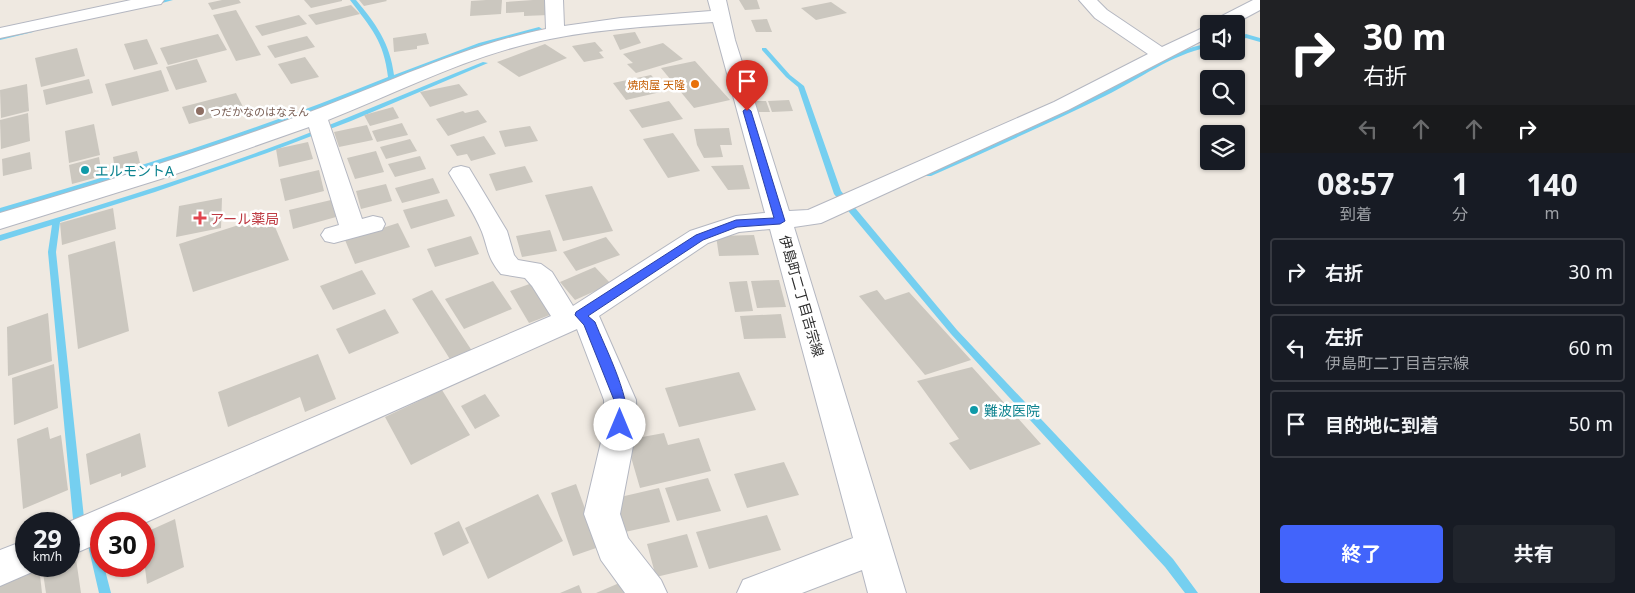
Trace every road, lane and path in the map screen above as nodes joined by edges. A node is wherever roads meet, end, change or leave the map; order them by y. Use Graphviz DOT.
graph roads {
  1 [pos="155,0"];
  2 [pos="554,0"];
  3 [pos="1088,0"];
  4 [pos="1260,2"];
  5 [pos="718,8"];
  6 [pos="1236,15"];
  7 [pos="0,33"];
  8 [pos="555,33"];
  9 [pos="1200,35"];
  10 [pos="1162,55"];
  11 [pos="318,126"];
  12 [pos="462,172"];
  13 [pos="0,221"];
  14 [pos="780,221"];
  15 [pos="353,229"];
  16 [pos="581,319"];
  17 [pos="131,512"];
  18 [pos="875,551"];
  19 [pos="15,562"];
  20 [pos="0,568"];
  21 [pos="648,593"];
  22 [pos="756,593"];
  23 [pos="887,593"];
  1 -- 7 [label="street"];
  2 -- 8 [label="street"];
  3 -- 10 [label="street"];
  4 -- 6 [label="street"];
  5 -- 8 [label="street"];
  5 -- 14 [label="street, 伊島町二丁目吉宗線"];
  8 -- 11 [label="street"];
  9 -- 10 [label="street"];
  10 -- 14 [label="street"];
  11 -- 13 [label="street"];
  11 -- 15 [label="street"];
  12 -- 16 [label="street"];
  14 -- 16 [label="street"];
  14 -- 18 [label="street, 伊島町二丁目吉宗線"];
  16 -- 17 [label="street"];
  16 -- 21 [label="street"];
  18 -- 22 [label="street"];
  18 -- 23 [label="street, 伊島町二丁目吉宗線"];
  19 -- 20 [label="street"];
}
